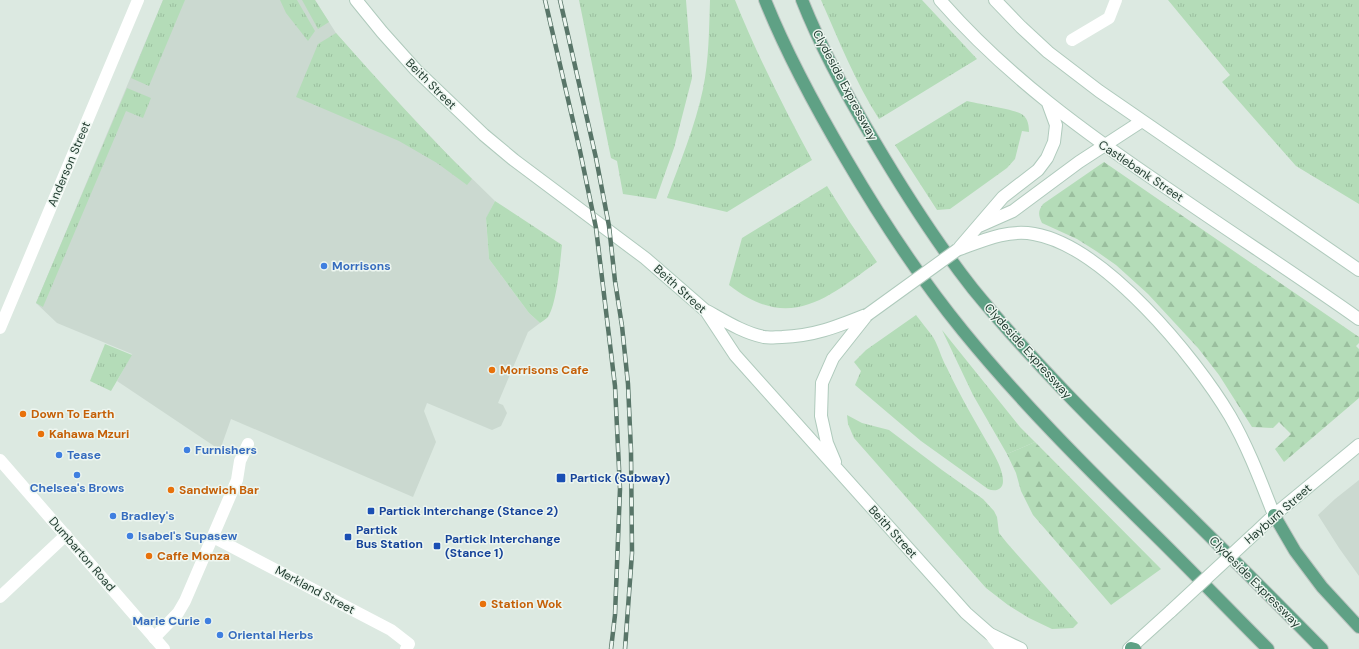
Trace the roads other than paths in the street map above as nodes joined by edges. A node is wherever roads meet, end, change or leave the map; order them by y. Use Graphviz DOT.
graph roads {
  1 [pos="138,0"];
  2 [pos="356,0"];
  3 [pos="765,0"];
  4 [pos="802,0"];
  5 [pos="940,0"];
  6 [pos="995,0"];
  7 [pos="1116,0"];
  8 [pos="1072,40"];
  9 [pos="1048,103"];
  10 [pos="1142,121"];
  11 [pos="1104,146"];
  12 [pos="980,226"];
  13 [pos="957,250"];
  14 [pos="1359,270"];
  15 [pos="706,311"];
  16 [pos="866,315"];
  17 [pos="1359,319"];
  18 [pos="0,328"];
  19 [pos="248,444"];
  20 [pos="1359,445"];
  21 [pos="0,460"];
  22 [pos="838,470"];
  23 [pos="1274,515"];
  24 [pos="66,534"];
  25 [pos="213,537"];
  26 [pos="0,597"];
  27 [pos="1359,627"];
  28 [pos="990,634"];
  29 [pos="154,638"];
  30 [pos="164,649"];
  31 [pos="406,649"];
  32 [pos="1002,649"];
  33 [pos="1021,649"];
  34 [pos="1132,649"];
  35 [pos="1268,649"];
  36 [pos="1322,649"];
  1 -- 18 [label="main road, Anderson Street"];
  2 -- 15 [label="main road, Beith Street"];
  3 -- 35 [label="main road"];
  4 -- 36 [label="main road, Clydeside Expressway"];
  5 -- 9 [label="main road, Castlebank Street"];
  6 -- 10 [label="main road"];
  7 -- 8 [label="main road"];
  9 -- 11 [label="main road, Castlebank Street"];
  9 -- 12 [label="main road"];
  10 -- 11 [label="main road"];
  10 -- 14 [label="main road"];
  11 -- 12 [label="main road"];
  11 -- 17 [label="main road, Castlebank Street"];
  12 -- 13 [label="main road"];
  13 -- 16 [label="main road, bridge"];
  13 -- 23 [label="main road"];
  15 -- 16 [label="main road"];
  15 -- 22 [label="main road, Beith Street"];
  16 -- 22 [label="main road"];
  19 -- 25 [label="main road"];
  20 -- 23 [label="main road, Hayburn Street"];
  21 -- 24 [label="main road, Dumbarton Road"];
  22 -- 28 [label="main road, Beith Street"];
  23 -- 27 [label="main road"];
  23 -- 34 [label="main road, Hayburn Street, bridge"];
  24 -- 26 [label="main road"];
  24 -- 29 [label="main road, Dumbarton Road"];
  25 -- 29 [label="main road"];
  25 -- 31 [label="main road, Merkland Street"];
  28 -- 32 [label="main road, Beith Street"];
  28 -- 33 [label="main road"];
  29 -- 30 [label="main road, Dumbarton Road"];
}
